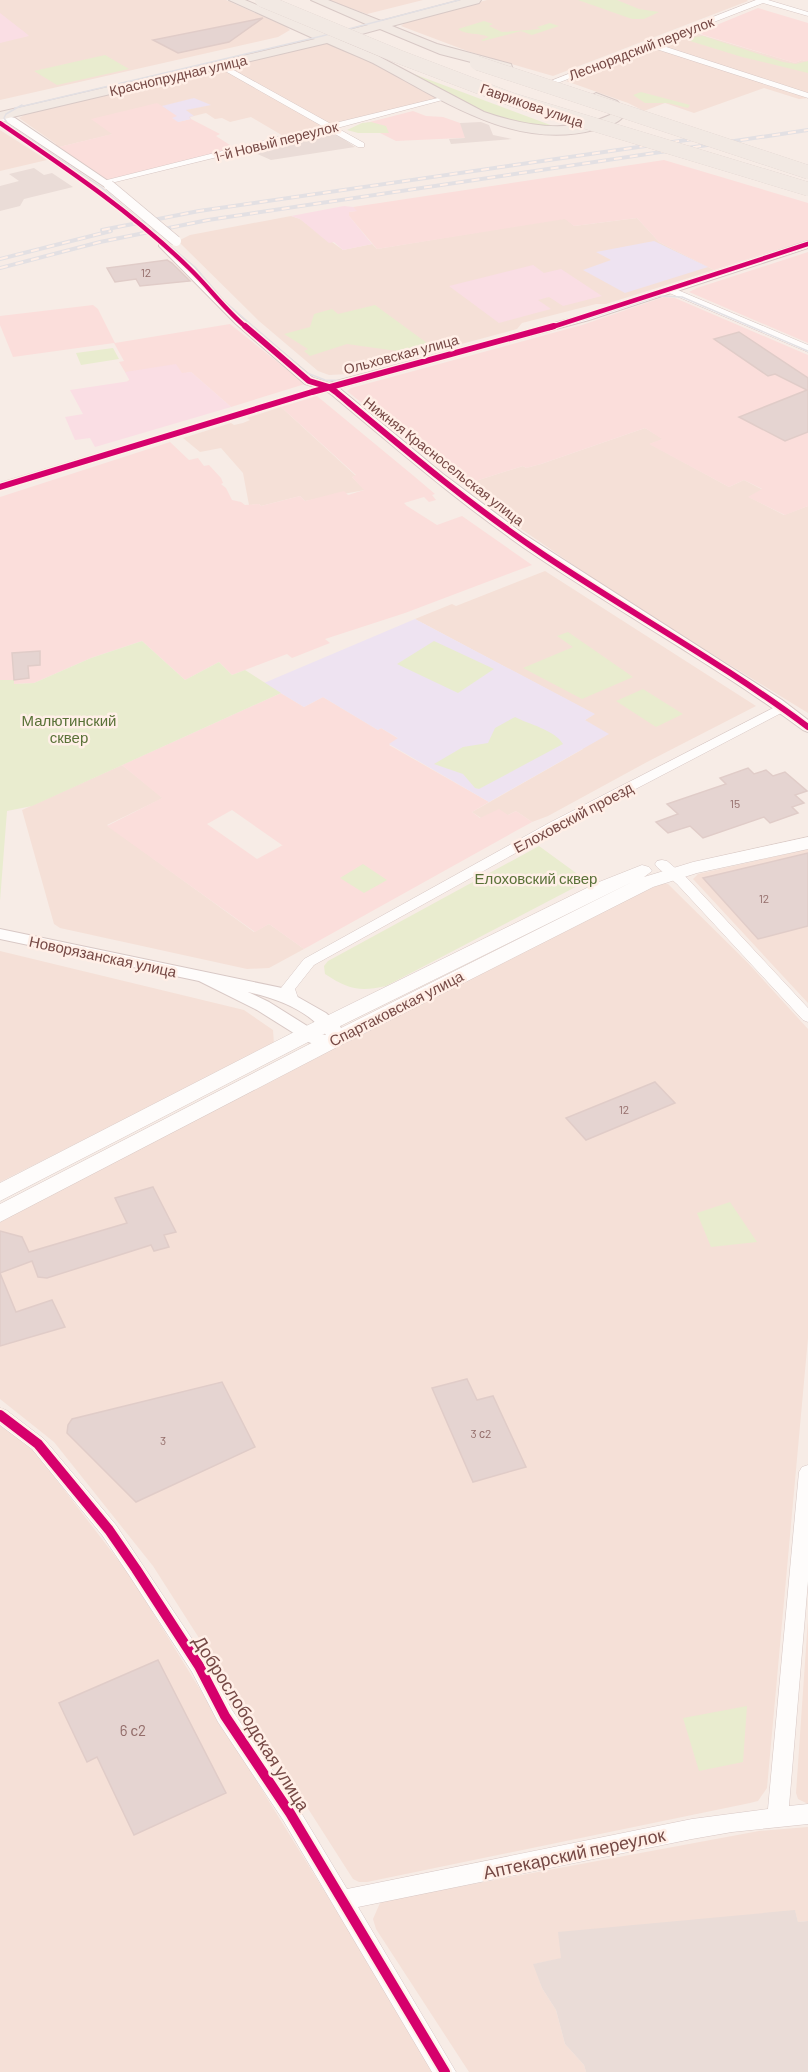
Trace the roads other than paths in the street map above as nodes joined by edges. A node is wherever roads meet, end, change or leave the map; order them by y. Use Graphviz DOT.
graph roads {
  1 [pos="235,0"];
  2 [pos="262,0"];
  3 [pos="293,0"];
  4 [pos="435,0"];
  5 [pos="475,0"];
  6 [pos="762,0"];
  7 [pos="319,1"];
  8 [pos="345,12"];
  9 [pos="808,14"];
  10 [pos="270,16"];
  11 [pos="365,19"];
  12 [pos="292,24"];
  13 [pos="381,26"];
  14 [pos="394,31"];
  15 [pos="311,32"];
  16 [pos="330,39"];
  17 [pos="428,44"];
  18 [pos="649,44"];
  19 [pos="344,45"];
  20 [pos="376,60"];
  21 [pos="221,65"];
  22 [pos="552,82"];
  23 [pos="808,96"];
  24 [pos="446,98"];
  25 [pos="0,106"];
  26 [pos="0,117"];
  27 [pos="0,123"];
  28 [pos="332,127"];
  29 [pos="361,145"];
  30 [pos="808,172"];
  31 [pos="808,177"];
  32 [pos="104,185"];
  33 [pos="808,191"];
  34 [pos="808,244"];
  35 [pos="670,290"];
  36 [pos="808,349"];
  37 [pos="329,387"];
  38 [pos="0,487"];
  39 [pos="783,707"];
  40 [pos="808,727"];
  41 [pos="808,828"];
  42 [pos="808,843"];
  43 [pos="668,868"];
  44 [pos="0,934"];
  45 [pos="206,979"];
  46 [pos="291,998"];
  47 [pos="808,1017"];
  48 [pos="330,1032"];
  49 [pos="307,1034"];
  50 [pos="0,1193"];
  51 [pos="0,1214"];
  52 [pos="0,1415"];
  53 [pos="808,1472"];
  54 [pos="808,1814"];
  55 [pos="778,1816"];
  56 [pos="341,1900"];
  57 [pos="445,2072"];
  1 -- 10 [label="main road"];
  2 -- 33 [label="main road, Гаврикова улица, bridge"];
  3 -- 31 [label="main road, Гаврикова улица"];
  4 -- 11 [label="main road, Краснопрудная улица"];
  5 -- 13 [label="main road, Краснопрудная улица"];
  6 -- 9 [label="street"];
  6 -- 18 [label="street, Леснорядский переулок"];
  7 -- 8 [label="main road"];
  7 -- 10 [label="main road"];
  8 -- 11 [label="main road"];
  8 -- 12 [label="main road"];
  10 -- 12 [label="main road"];
  11 -- 13 [label="main road"];
  11 -- 15 [label="main road, Краснопрудная улица"];
  12 -- 15 [label="main road"];
  13 -- 14 [label="main road"];
  13 -- 16 [label="main road, Краснопрудная улица"];
  14 -- 17 [label="main road"];
  14 -- 19 [label="main road"];
  15 -- 16 [label="main road"];
  15 -- 25 [label="main road, Краснопрудная улица"];
  16 -- 19 [label="main road"];
  16 -- 21 [label="main road, Краснопрудная улица"];
  17 -- 20 [label="main road"];
  17 -- 22 [label="main road"];
  17 -- 30 [label="main road, bridge"];
  18 -- 22 [label="street, Леснорядский переулок"];
  18 -- 23 [label="street"];
  19 -- 20 [label="main road"];
  20 -- 24 [label="main road"];
  20 -- 33 [label="main road"];
  21 -- 26 [label="main road, Краснопрудная улица"];
  21 -- 28 [label="street"];
  22 -- 24 [label="main road"];
  24 -- 28 [label="street, 1-й Новый переулок"];
  26 -- 32 [label="street, Нижняя Красносельская улица"];
  27 -- 32 [label="street, Нижняя Красносельская улица"];
  28 -- 29 [label="street"];
  28 -- 32 [label="street, 1-й Новый переулок"];
  32 -- 37 [label="street, Нижняя Красносельская улица, bridge"];
  32 -- 37 [label="street, Нижняя Красносельская улица"];
  34 -- 35 [label="street, Ольховская улица"];
  35 -- 36 [label="street"];
  35 -- 37 [label="street, Ольховская улица"];
  37 -- 38 [label="street, Ольховская улица"];
  37 -- 39 [label="street, Нижняя Красносельская улица"];
  39 -- 40 [label="street, Нижняя Красносельская улица"];
  39 -- 46 [label="street, Елоховский проезд"];
  41 -- 43 [label="main road, Спартаковская улица"];
  42 -- 43 [label="main road, Спартаковская улица"];
  43 -- 47 [label="street"];
  43 -- 48 [label="main road, Спартаковская улица"];
  44 -- 45 [label="street, Новорязанская улица"];
  45 -- 46 [label="street, Новорязанская улица"];
  45 -- 49 [label="street, Новорязанская улица"];
  46 -- 48 [label="street, Новорязанская улица"];
  48 -- 49 [label="main road, Спартаковская улица"];
  48 -- 51 [label="main road, Спартаковская улица"];
  49 -- 50 [label="main road, Спартаковская улица"];
  52 -- 56 [label="street, Доброслободская улица"];
  53 -- 55 [label="street"];
  54 -- 55 [label="street, Аптекарский переулок"];
  55 -- 56 [label="street, Аптекарский переулок"];
  56 -- 57 [label="street, Доброслободская улица"];
}
